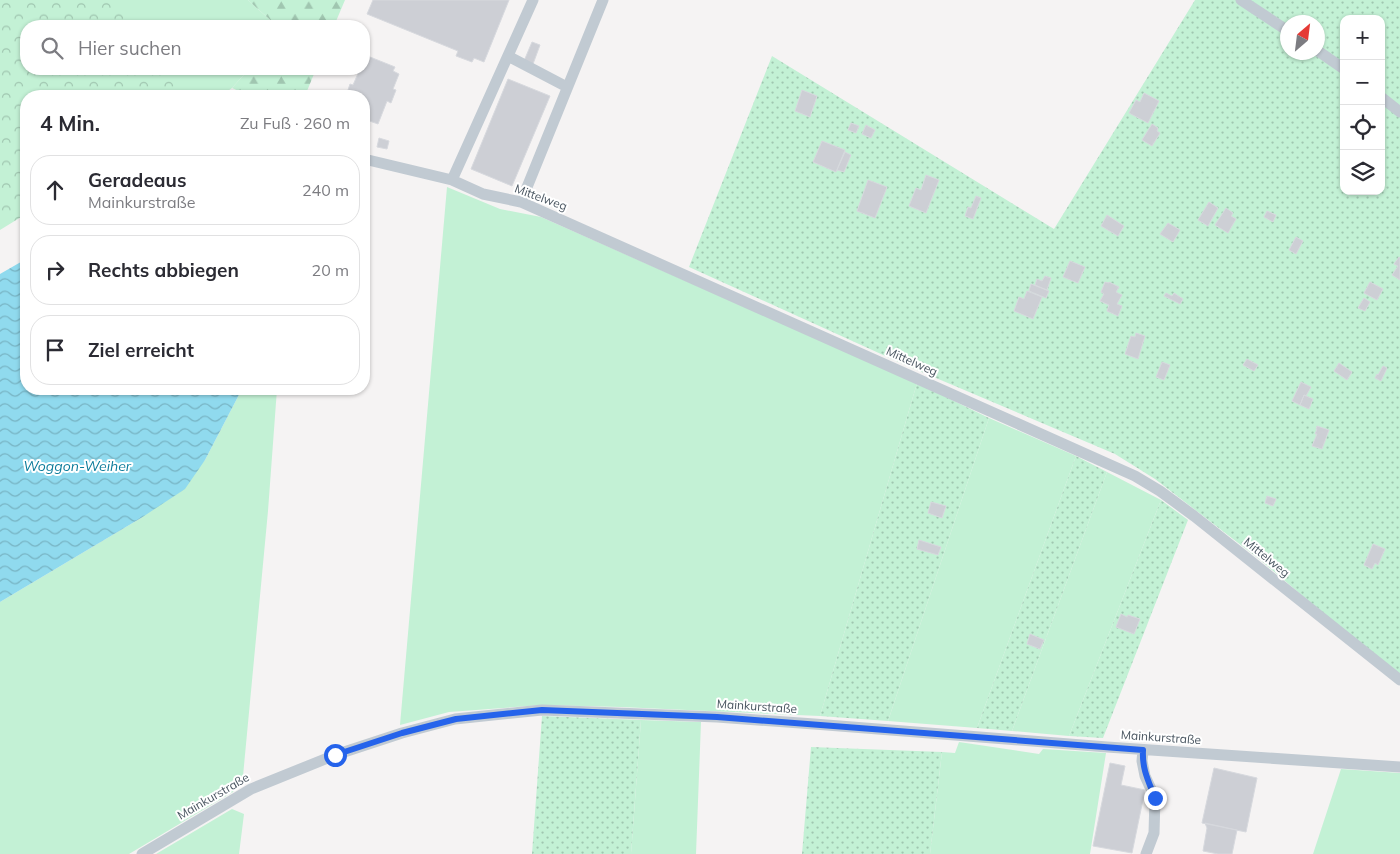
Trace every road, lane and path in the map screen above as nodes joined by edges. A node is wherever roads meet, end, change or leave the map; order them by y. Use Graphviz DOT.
graph roads {
  1 [pos="533,0"];
  2 [pos="603,0"];
  3 [pos="1241,0"];
  4 [pos="1280,26"];
  5 [pos="508,56"];
  6 [pos="1325,56"];
  7 [pos="1340,66"];
  8 [pos="567,87"];
  9 [pos="1385,100"];
  10 [pos="1400,112"];
  11 [pos="370,160"];
  12 [pos="452,180"];
  13 [pos="521,202"];
  14 [pos="1400,680"];
  15 [pos="1143,750"];
  16 [pos="1400,768"];
  17 [pos="142,854"];
  18 [pos="1146,854"];
  1 -- 5 [label="lane"];
  2 -- 8 [label="lane"];
  3 -- 4 [label="lane"];
  5 -- 8 [label="lane"];
  5 -- 12 [label="lane"];
  6 -- 7 [label="lane"];
  8 -- 13 [label="lane"];
  9 -- 10 [label="lane"];
  11 -- 12 [label="lane, Mittelweg"];
  12 -- 13 [label="lane, Mittelweg"];
  13 -- 14 [label="lane, Mittelweg"];
  15 -- 16 [label="lane, Mainkurstraße"];
  15 -- 17 [label="lane, Mainkurstraße"];
  15 -- 18 [label="lane"];
}
